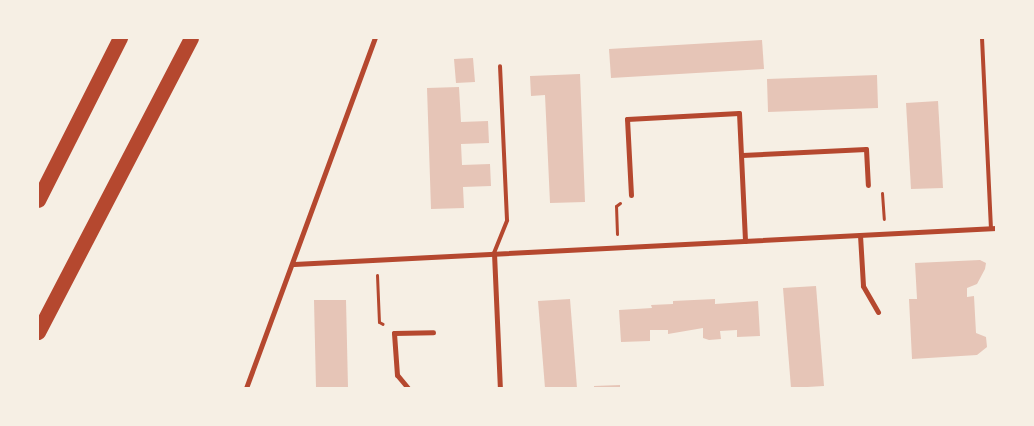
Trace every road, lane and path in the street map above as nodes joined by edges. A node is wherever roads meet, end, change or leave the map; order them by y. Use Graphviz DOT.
graph roads {
  1 [pos="120,38"];
  2 [pos="191,38"];
  3 [pos="375,38"];
  4 [pos="982,38"];
  5 [pos="500,66"];
  6 [pos="742,155"];
  7 [pos="868,185"];
  8 [pos="631,195"];
  9 [pos="38,200"];
  10 [pos="994,228"];
  11 [pos="884,234"];
  12 [pos="860,235"];
  13 [pos="746,241"];
  14 [pos="618,246"];
  15 [pos="494,253"];
  16 [pos="376,260"];
  17 [pos="294,264"];
  18 [pos="878,312"];
  19 [pos="38,332"];
  20 [pos="433,332"];
  21 [pos="394,333"];
  22 [pos="246,388"];
  23 [pos="408,388"];
  24 [pos="500,388"];
  1 -- 9 [label="highway"];
  2 -- 19 [label="highway"];
  3 -- 17 [label="street"];
  4 -- 10 [label="lane"];
  5 -- 15 [label="lane"];
  6 -- 7 [label="street"];
  6 -- 8 [label="street"];
  6 -- 13 [label="street"];
  7 -- 11 [label="path"];
  8 -- 14 [label="path"];
  10 -- 11 [label="street"];
  11 -- 12 [label="street"];
  12 -- 13 [label="street"];
  12 -- 18 [label="street"];
  13 -- 14 [label="street"];
  14 -- 15 [label="street"];
  15 -- 16 [label="street"];
  15 -- 24 [label="street"];
  16 -- 17 [label="street"];
  16 -- 21 [label="path"];
  17 -- 22 [label="street"];
  20 -- 21 [label="street"];
  21 -- 23 [label="street"];
}
